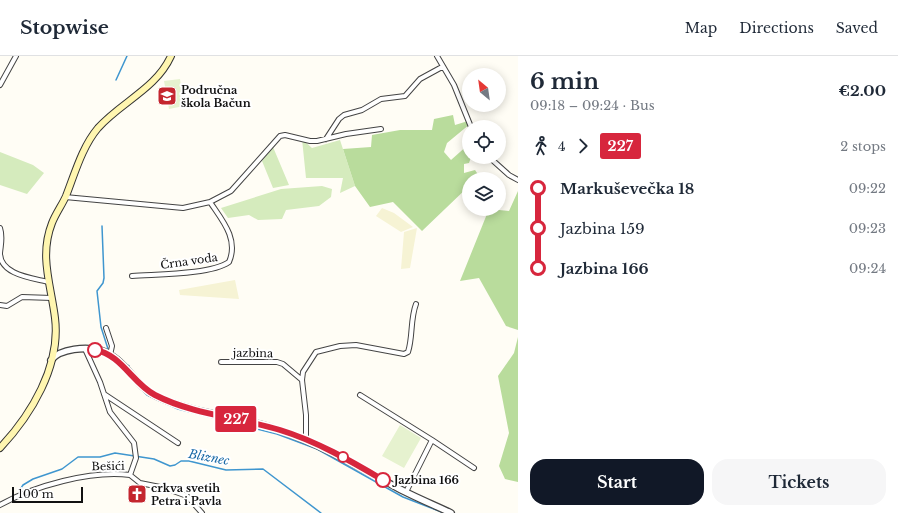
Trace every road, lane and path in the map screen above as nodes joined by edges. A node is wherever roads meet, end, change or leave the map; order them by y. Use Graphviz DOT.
graph roads {
  1 [pos="16,56"];
  2 [pos="171,56"];
  3 [pos="437,56"];
  4 [pos="442,67"];
  5 [pos="0,85"];
  6 [pos="468,120"];
  7 [pos="381,129"];
  8 [pos="326,139"];
  9 [pos="497,164"];
  10 [pos="518,180"];
  11 [pos="68,188"];
  12 [pos="65,197"];
  13 [pos="73,198"];
  14 [pos="210,202"];
  15 [pos="0,228"];
  16 [pos="132,276"];
  17 [pos="48,282"];
  18 [pos="52,298"];
  19 [pos="416,304"];
  20 [pos="0,305"];
  21 [pos="106,328"];
  22 [pos="55,343"];
  23 [pos="85,349"];
  24 [pos="64,352"];
  25 [pos="110,355"];
  26 [pos="50,361"];
  27 [pos="221,362"];
  28 [pos="302,380"];
  29 [pos="104,394"];
  30 [pos="360,395"];
  31 [pos="306,440"];
  32 [pos="432,440"];
  33 [pos="178,443"];
  34 [pos="0,448"];
  35 [pos="474,468"];
  36 [pos="130,475"];
  37 [pos="406,492"];
  38 [pos="0,505"];
  39 [pos="202,513"];
  40 [pos="451,513"];
  1 -- 5 [label="street"];
  2 -- 11 [label="main road"];
  3 -- 4 [label="street"];
  4 -- 6 [label="street"];
  4 -- 8 [label="street"];
  7 -- 8 [label="street"];
  8 -- 14 [label="street"];
  9 -- 10 [label="street"];
  11 -- 12 [label="main road"];
  11 -- 13 [label="street"];
  12 -- 13 [label="street"];
  12 -- 17 [label="main road"];
  13 -- 14 [label="street"];
  14 -- 16 [label="street, Črna voda"];
  15 -- 17 [label="street"];
  17 -- 18 [label="main road"];
  18 -- 20 [label="street"];
  18 -- 22 [label="main road"];
  19 -- 28 [label="street"];
  21 -- 25 [label="street"];
  22 -- 24 [label="street"];
  22 -- 26 [label="main road"];
  23 -- 24 [label="street"];
  23 -- 25 [label="street"];
  23 -- 29 [label="street, Bešići"];
  24 -- 26 [label="street"];
  25 -- 31 [label="street"];
  26 -- 34 [label="main road"];
  27 -- 28 [label="street, jazbina"];
  28 -- 31 [label="street"];
  29 -- 33 [label="street"];
  29 -- 36 [label="street, Bešići"];
  30 -- 32 [label="street"];
  31 -- 37 [label="street"];
  32 -- 35 [label="street"];
  32 -- 37 [label="street"];
  36 -- 38 [label="street, Bešići"];
  36 -- 39 [label="street"];
  37 -- 40 [label="street"];
}
